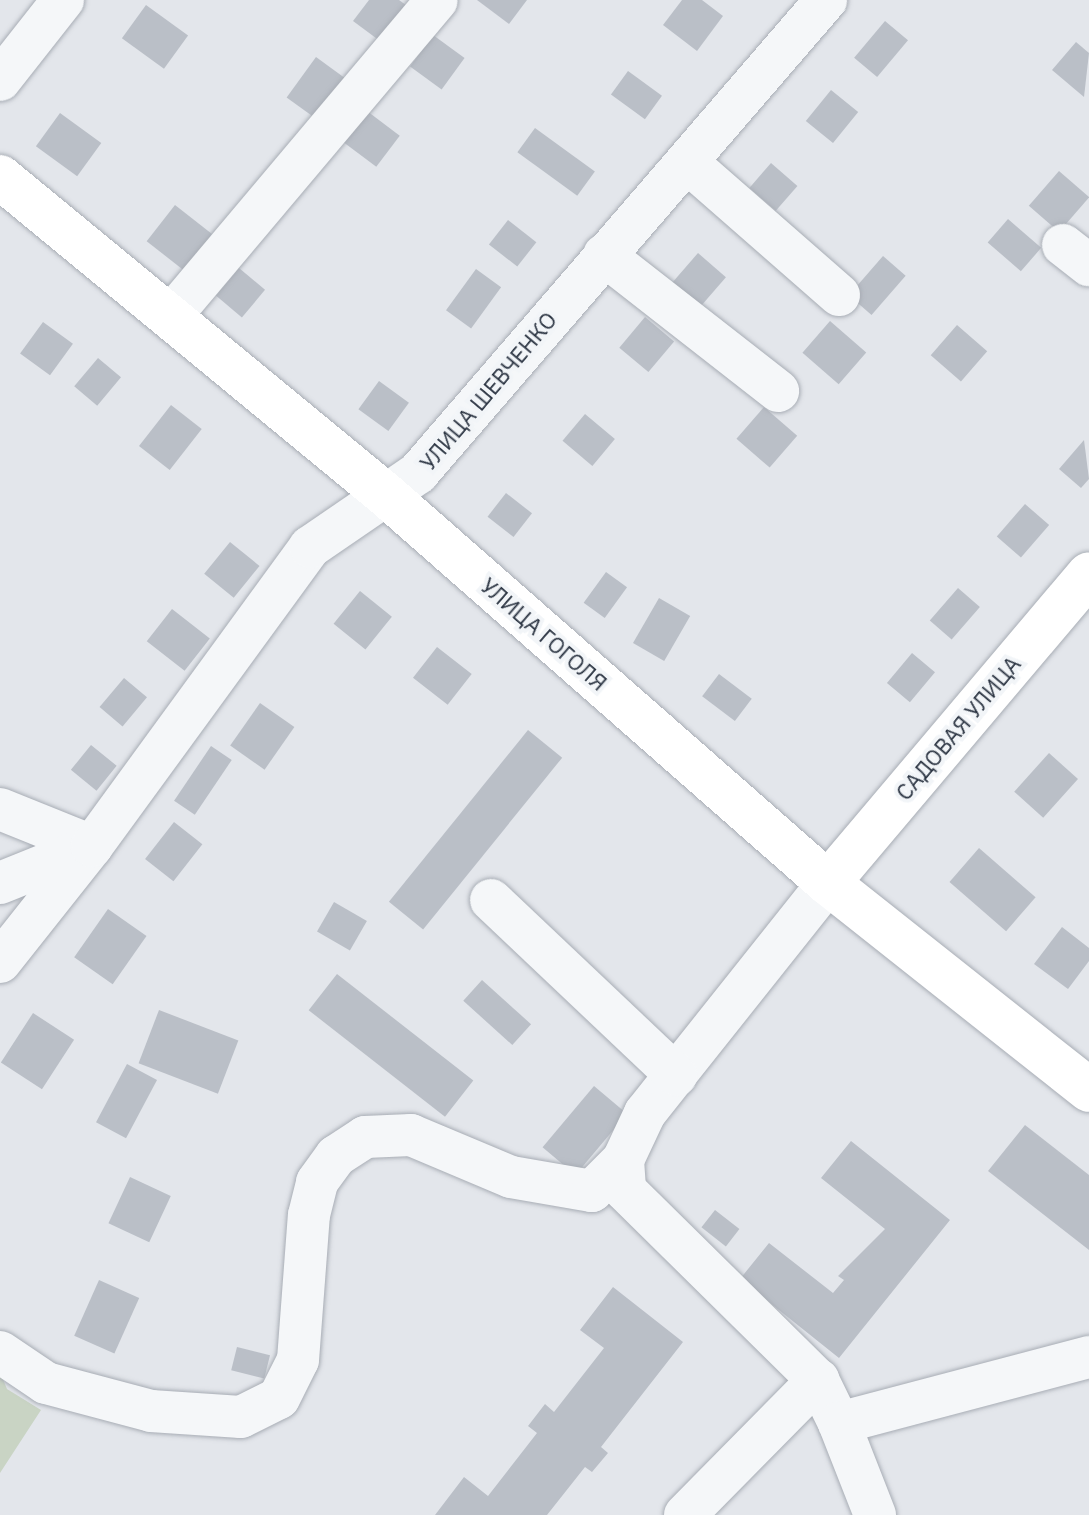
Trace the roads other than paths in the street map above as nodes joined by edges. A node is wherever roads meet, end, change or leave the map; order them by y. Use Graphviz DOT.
graph roads {
  1 [pos="63,0"];
  2 [pos="437,0"];
  3 [pos="826,0"];
  4 [pos="0,80"];
  5 [pos="687,162"];
  6 [pos="0,177"];
  7 [pos="604,255"];
  8 [pos="839,295"];
  9 [pos="170,317"];
  10 [pos="778,391"];
  11 [pos="386,495"];
  12 [pos="1089,574"];
  13 [pos="0,809"];
  14 [pos="92,846"];
  15 [pos="0,883"];
  16 [pos="828,883"];
  17 [pos="491,900"];
  18 [pos="0,962"];
  19 [pos="676,1075"];
  20 [pos="1089,1090"];
  21 [pos="623,1160"];
  22 [pos="0,1352"];
  23 [pos="1089,1357"];
  24 [pos="818,1380"];
  25 [pos="839,1423"];
  26 [pos="685,1515"];
  27 [pos="875,1515"];
  1 -- 4 [label="street"];
  2 -- 9 [label="street"];
  3 -- 5 [label="street, УЛИЦА ШЕВЧЕНКО"];
  5 -- 7 [label="street, УЛИЦА ШЕВЧЕНКО"];
  5 -- 8 [label="street"];
  6 -- 9 [label="main road, УЛИЦА ГОГОЛЯ"];
  7 -- 10 [label="street"];
  7 -- 11 [label="street, УЛИЦА ШЕВЧЕНКО"];
  9 -- 11 [label="main road, УЛИЦА ГОГОЛЯ"];
  11 -- 14 [label="street, УЛИЦА ШЕВЧЕНКО"];
  11 -- 16 [label="main road, УЛИЦА ГОГОЛЯ"];
  12 -- 16 [label="main road, САДОВАЯ УЛИЦА"];
  13 -- 14 [label="street"];
  14 -- 15 [label="street"];
  14 -- 18 [label="street, УЛИЦА ШЕВЧЕНКО"];
  16 -- 19 [label="street"];
  16 -- 20 [label="main road, УЛИЦА ГОГОЛЯ"];
  17 -- 19 [label="street"];
  19 -- 21 [label="street"];
  21 -- 22 [label="street"];
  21 -- 24 [label="street"];
  23 -- 25 [label="street"];
  24 -- 25 [label="street"];
  24 -- 26 [label="street"];
  25 -- 27 [label="street"];
}
